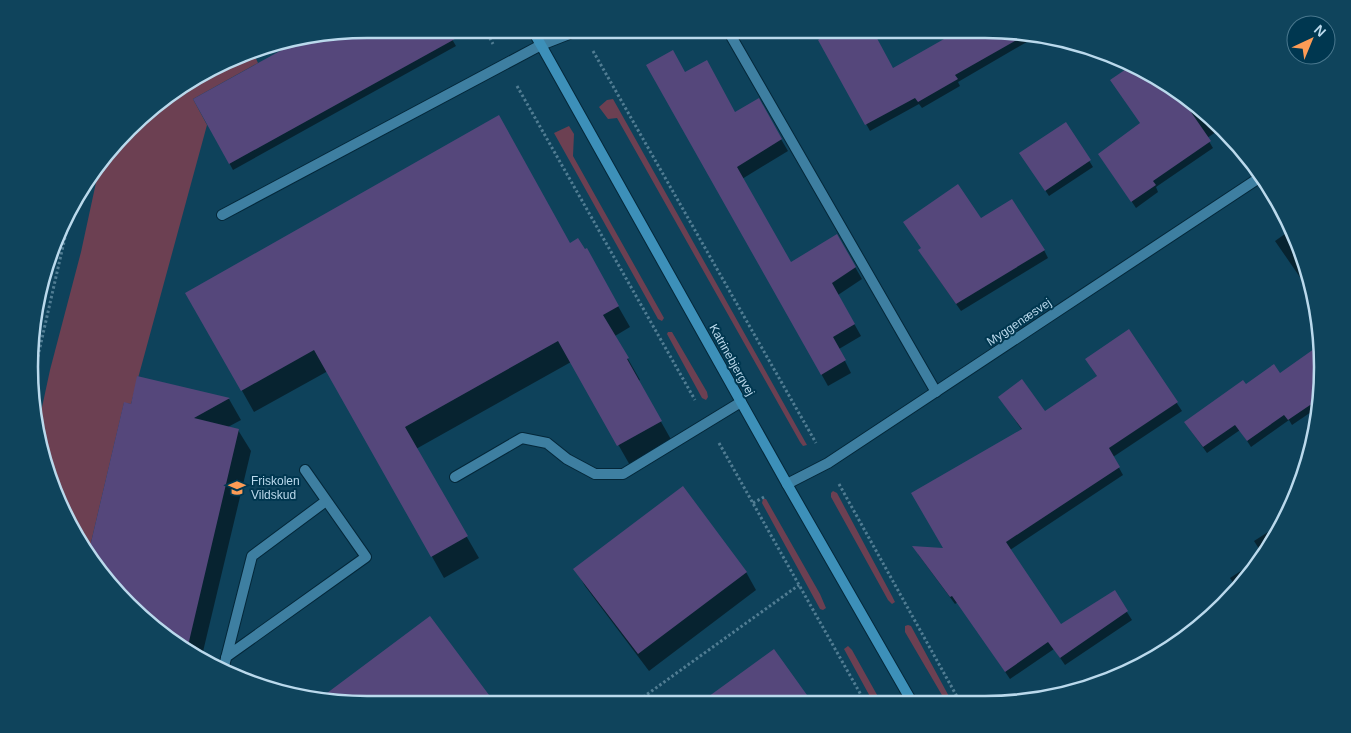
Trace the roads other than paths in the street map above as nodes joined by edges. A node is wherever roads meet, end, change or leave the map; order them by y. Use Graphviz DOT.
graph roads {
  1 [pos="537,38"];
  2 [pos="558,38"];
  3 [pos="732,38"];
  4 [pos="541,45"];
  5 [pos="1256,180"];
  6 [pos="222,215"];
  7 [pos="936,392"];
  8 [pos="741,402"];
  9 [pos="305,470"];
  10 [pos="455,477"];
  11 [pos="787,484"];
  12 [pos="326,501"];
  13 [pos="226,657"];
  14 [pos="225,663"];
  15 [pos="909,696"];
  1 -- 4 [label="street, Katrinebjergvej"];
  2 -- 4 [label="street"];
  3 -- 7 [label="street"];
  4 -- 6 [label="street"];
  4 -- 8 [label="street, Katrinebjergvej"];
  5 -- 7 [label="street, Myggenæsvej"];
  7 -- 11 [label="street, Myggenæsvej"];
  8 -- 10 [label="street"];
  8 -- 11 [label="street, Katrinebjergvej"];
  9 -- 12 [label="street"];
  11 -- 15 [label="street, Katrinebjergvej"];
  12 -- 13 [label="street"];
  12 -- 13 [label="street"];
  13 -- 14 [label="street"];
}
